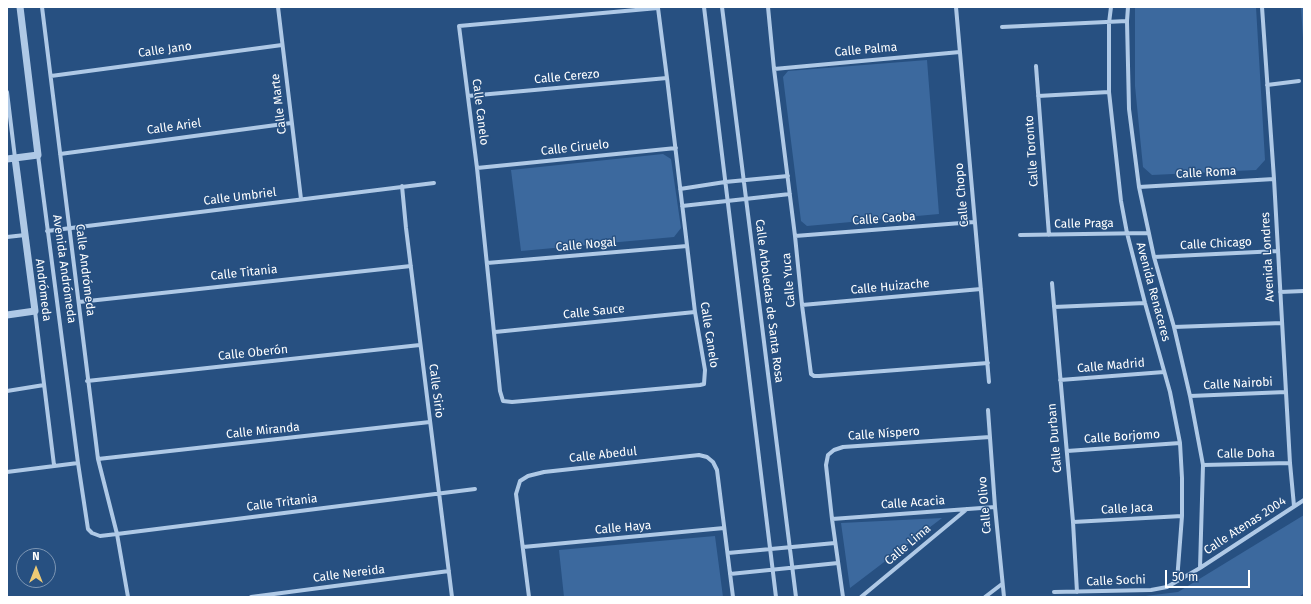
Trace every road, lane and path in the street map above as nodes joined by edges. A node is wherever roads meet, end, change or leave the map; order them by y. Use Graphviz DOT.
graph roads {
  1 [pos="20,7"];
  2 [pos="42,7"];
  3 [pos="278,7"];
  4 [pos="704,7"];
  5 [pos="722,7"];
  6 [pos="768,7"];
  7 [pos="956,7"];
  8 [pos="1110,7"];
  9 [pos="1128,7"];
  10 [pos="1262,7"];
  11 [pos="1127,22"];
  12 [pos="1109,23"];
  13 [pos="1002,27"];
  14 [pos="282,45"];
  15 [pos="960,52"];
  16 [pos="1036,66"];
  17 [pos="774,69"];
  18 [pos="51,76"];
  19 [pos="667,78"];
  20 [pos="1299,81"];
  21 [pos="1267,85"];
  22 [pos="7,92"];
  23 [pos="1109,92"];
  24 [pos="468,96"];
  25 [pos="1038,96"];
  26 [pos="291,123"];
  27 [pos="676,148"];
  28 [pos="60,154"];
  29 [pos="38,155"];
  30 [pos="16,158"];
  31 [pos="7,159"];
  32 [pos="477,168"];
  33 [pos="788,176"];
  34 [pos="1274,179"];
  35 [pos="744,180"];
  36 [pos="725,182"];
  37 [pos="434,183"];
  38 [pos="402,186"];
  39 [pos="1139,187"];
  40 [pos="680,189"];
  41 [pos="790,194"];
  42 [pos="301,199"];
  43 [pos="746,199"];
  44 [pos="727,201"];
  45 [pos="682,206"];
  46 [pos="974,222"];
  47 [pos="69,228"];
  48 [pos="47,231"];
  49 [pos="1127,233"];
  50 [pos="1149,233"];
  51 [pos="1049,234"];
  52 [pos="25,235"];
  53 [pos="795,236"];
  54 [pos="1020,236"];
  55 [pos="7,237"];
  56 [pos="687,246"];
  57 [pos="1278,251"];
  58 [pos="1154,257"];
  59 [pos="487,264"];
  60 [pos="411,266"];
  61 [pos="1052,283"];
  62 [pos="981,289"];
  63 [pos="1304,291"];
  64 [pos="1280,292"];
  65 [pos="79,302"];
  66 [pos="1145,303"];
  67 [pos="802,305"];
  68 [pos="1054,307"];
  69 [pos="35,311"];
  70 [pos="695,312"];
  71 [pos="7,315"];
  72 [pos="1282,323"];
  73 [pos="1174,328"];
  74 [pos="495,332"];
  75 [pos="420,345"];
  76 [pos="988,363"];
  77 [pos="1164,372"];
  78 [pos="1060,380"];
  79 [pos="87,381"];
  80 [pos="989,382"];
  81 [pos="44,386"];
  82 [pos="7,391"];
  83 [pos="1286,392"];
  84 [pos="1190,396"];
  85 [pos="988,410"];
  86 [pos="430,422"];
  87 [pos="990,437"];
  88 [pos="1180,442"];
  89 [pos="1067,451"];
  90 [pos="98,459"];
  91 [pos="78,463"];
  92 [pos="1290,463"];
  93 [pos="54,465"];
  94 [pos="1203,465"];
  95 [pos="7,472"];
  96 [pos="475,489"];
  97 [pos="439,493"];
  98 [pos="1304,500"];
  99 [pos="1294,506"];
  100 [pos="995,507"];
  101 [pos="967,509"];
  102 [pos="1182,516"];
  103 [pos="832,519"];
  104 [pos="1073,522"];
  105 [pos="724,528"];
  106 [pos="92,533"];
  107 [pos="117,534"];
  108 [pos="836,543"];
  109 [pos="523,547"];
  110 [pos="790,548"];
  111 [pos="770,549"];
  112 [pos="728,553"];
  113 [pos="838,563"];
  114 [pos="792,568"];
  115 [pos="1200,568"];
  116 [pos="773,570"];
  117 [pos="449,571"];
  118 [pos="730,574"];
  119 [pos="1177,581"];
  120 [pos="1002,584"];
  121 [pos="1054,592"];
  122 [pos="1077,592"];
  123 [pos="128,597"];
  124 [pos="251,597"];
  125 [pos="452,597"];
  126 [pos="529,597"];
  127 [pos="733,597"];
  128 [pos="776,597"];
  129 [pos="796,597"];
  130 [pos="843,597"];
  131 [pos="861,597"];
  132 [pos="985,597"];
  133 [pos="1004,597"];
  1 -- 29 [label="street, Avenida Andrómeda"];
  2 -- 18 [label="street, Calle Andrómeda"];
  3 -- 14 [label="street, Calle Marte"];
  4 -- 36 [label="street"];
  5 -- 35 [label="street, Calle Arboledas de Santa Rosa"];
  6 -- 17 [label="street, Calle Yuca"];
  7 -- 15 [label="street, Calle Chopo"];
  8 -- 12 [label="street, Avenida Renaceres"];
  9 -- 11 [label="street, Avenida Renaceres"];
  10 -- 21 [label="street, Avenida Londres"];
  11 -- 12 [label="street"];
  11 -- 39 [label="street, Avenida Renaceres"];
  12 -- 13 [label="street"];
  12 -- 23 [label="street, Avenida Renaceres"];
  14 -- 18 [label="street, Calle Jano"];
  14 -- 26 [label="street, Calle Marte"];
  15 -- 17 [label="street, Calle Palma"];
  15 -- 46 [label="street, Calle Chopo"];
  16 -- 25 [label="street, Calle Toronto"];
  17 -- 33 [label="street, Calle Yuca"];
  18 -- 28 [label="street, Calle Andrómeda"];
  19 -- 24 [label="street, Calle Cerezo"];
  19 -- 24 [label="street, Calle Canelo"];
  19 -- 27 [label="street, Calle Canelo"];
  20 -- 21 [label="street"];
  21 -- 34 [label="street, Avenida Londres"];
  22 -- 30 [label="street, Andrómeda"];
  23 -- 25 [label="street"];
  23 -- 49 [label="street, Avenida Renaceres"];
  24 -- 32 [label="street, Calle Canelo"];
  25 -- 51 [label="street, Calle Toronto"];
  26 -- 28 [label="street, Calle Ariel"];
  26 -- 42 [label="street, Calle Marte"];
  27 -- 32 [label="street, Calle Ciruelo"];
  27 -- 40 [label="street, Calle Canelo"];
  28 -- 47 [label="street, Calle Andrómeda"];
  29 -- 30 [label="street"];
  29 -- 48 [label="street, Avenida Andrómeda"];
  30 -- 31 [label="street"];
  30 -- 52 [label="street, Andrómeda"];
  32 -- 59 [label="street, Calle Canelo"];
  33 -- 35 [label="street"];
  33 -- 41 [label="street, Calle Yuca"];
  34 -- 39 [label="street, Calle Roma"];
  34 -- 57 [label="street, Avenida Londres"];
  35 -- 36 [label="street"];
  35 -- 43 [label="street, Calle Arboledas de Santa Rosa"];
  36 -- 40 [label="street"];
  36 -- 44 [label="street"];
  37 -- 38 [label="street, Calle Umbriel"];
  38 -- 42 [label="street, Calle Umbriel"];
  38 -- 60 [label="street, Calle Sirio"];
  39 -- 50 [label="street, Avenida Renaceres"];
  40 -- 45 [label="street, Calle Canelo"];
  41 -- 43 [label="street"];
  41 -- 53 [label="street, Calle Yuca"];
  42 -- 47 [label="street, Calle Umbriel"];
  43 -- 44 [label="street"];
  43 -- 110 [label="street, Calle Arboledas de Santa Rosa"];
  44 -- 45 [label="street"];
  44 -- 111 [label="street"];
  45 -- 56 [label="street, Calle Canelo"];
  46 -- 53 [label="street, Calle Caoba"];
  46 -- 62 [label="street, Calle Chopo"];
  47 -- 48 [label="street, Calle Umbriel"];
  47 -- 65 [label="street, Calle Andrómeda"];
  48 -- 91 [label="street, Avenida Andrómeda"];
  49 -- 50 [label="street, Calle Praga"];
  49 -- 51 [label="street, Calle Praga"];
  49 -- 66 [label="street, Avenida Renaceres"];
  50 -- 58 [label="street, Avenida Renaceres"];
  51 -- 54 [label="street, Calle Praga"];
  52 -- 55 [label="street"];
  52 -- 69 [label="street, Andrómeda"];
  53 -- 67 [label="street, Calle Yuca"];
  56 -- 59 [label="street, Calle Nogal"];
  56 -- 70 [label="street, Calle Canelo"];
  57 -- 58 [label="street, Calle Chicago"];
  57 -- 64 [label="street, Avenida Londres"];
  58 -- 73 [label="street, Avenida Renaceres"];
  59 -- 74 [label="street, Calle Canelo"];
  60 -- 65 [label="street, Calle Titania"];
  60 -- 75 [label="street, Calle Sirio"];
  61 -- 68 [label="street, Calle Durban"];
  62 -- 67 [label="street, Calle Huizache"];
  62 -- 76 [label="street, Calle Chopo"];
  63 -- 64 [label="street"];
  64 -- 72 [label="street, Avenida Londres"];
  65 -- 79 [label="street, Calle Andrómeda"];
  66 -- 68 [label="street"];
  66 -- 77 [label="street, Avenida Renaceres"];
  67 -- 76 [label="street, Calle Yuca"];
  68 -- 78 [label="street, Calle Durban"];
  69 -- 71 [label="street"];
  69 -- 81 [label="street, Andrómeda"];
  70 -- 74 [label="street, Calle Sauce"];
  70 -- 74 [label="street, Calle Canelo"];
  72 -- 73 [label="street"];
  72 -- 83 [label="street, Avenida Londres"];
  73 -- 84 [label="street, Avenida Renaceres"];
  75 -- 79 [label="street, Calle Oberón"];
  75 -- 86 [label="street, Calle Sirio"];
  76 -- 80 [label="street, Calle Chopo"];
  77 -- 78 [label="street, Calle Madrid"];
  77 -- 88 [label="street, Avenida Renaceres"];
  78 -- 89 [label="street, Calle Durban"];
  79 -- 90 [label="street, Calle Andrómeda"];
  81 -- 82 [label="street"];
  81 -- 93 [label="street, Andrómeda"];
  83 -- 84 [label="street, Calle Nairobi"];
  83 -- 92 [label="street, Avenida Londres"];
  84 -- 94 [label="street, Avenida Renaceres"];
  85 -- 87 [label="street, Calle Olivo"];
  86 -- 90 [label="street, Calle Miranda"];
  86 -- 97 [label="street, Calle Sirio"];
  87 -- 100 [label="street, Calle Olivo"];
  87 -- 103 [label="street, Calle Níspero"];
  88 -- 89 [label="street, Calle Borjomo"];
  88 -- 102 [label="street, Avenida Renaceres"];
  89 -- 104 [label="street, Calle Durban"];
  90 -- 107 [label="street, Calle Andrómeda"];
  91 -- 93 [label="street"];
  91 -- 106 [label="street, Avenida Andrómeda"];
  92 -- 94 [label="street, Calle Doha"];
  92 -- 99 [label="street, Avenida Londres"];
  93 -- 95 [label="street"];
  94 -- 115 [label="street, Avenida Renaceres"];
  96 -- 97 [label="street, Calle Tritania"];
  97 -- 107 [label="street, Calle Tritania"];
  97 -- 117 [label="street, Calle Sirio"];
  98 -- 99 [label="street, Calle Atenas 2004"];
  99 -- 115 [label="street, Calle Atenas 2004"];
  100 -- 101 [label="street, Calle Acacia"];
  100 -- 120 [label="street, Calle Olivo"];
  101 -- 103 [label="street, Calle Acacia"];
  101 -- 131 [label="street, Calle Lima"];
  102 -- 104 [label="street, Calle Jaca"];
  102 -- 119 [label="street, Avenida Renaceres"];
  103 -- 108 [label="street, Calle Níspero"];
  104 -- 122 [label="street, Calle Durban"];
  105 -- 109 [label="street, Calle Haya"];
  105 -- 109 [label="street, Calle Abedul"];
  105 -- 112 [label="street, Calle Abedul"];
  106 -- 107 [label="street, Calle Tritania"];
  107 -- 123 [label="street, Calle Andrómeda"];
  108 -- 110 [label="street"];
  108 -- 113 [label="street, Calle Níspero"];
  109 -- 126 [label="street, Calle Abedul"];
  110 -- 111 [label="street"];
  110 -- 114 [label="street, Calle Arboledas de Santa Rosa"];
  111 -- 112 [label="street"];
  111 -- 116 [label="street"];
  112 -- 118 [label="street, Calle Abedul"];
  113 -- 114 [label="street"];
  113 -- 130 [label="street, Calle Níspero"];
  114 -- 116 [label="street"];
  114 -- 129 [label="street, Calle Arboledas de Santa Rosa"];
  115 -- 119 [label="street, Calle Atenas 2004"];
  116 -- 118 [label="street"];
  116 -- 128 [label="street"];
  117 -- 124 [label="street, Calle Nereida"];
  117 -- 125 [label="street, Calle Sirio"];
  118 -- 127 [label="street, Calle Abedul"];
  119 -- 122 [label="street, Calle Sochi"];
  120 -- 132 [label="street"];
  120 -- 133 [label="street, Calle Olivo"];
  121 -- 122 [label="street, Calle Sochi"];
}
